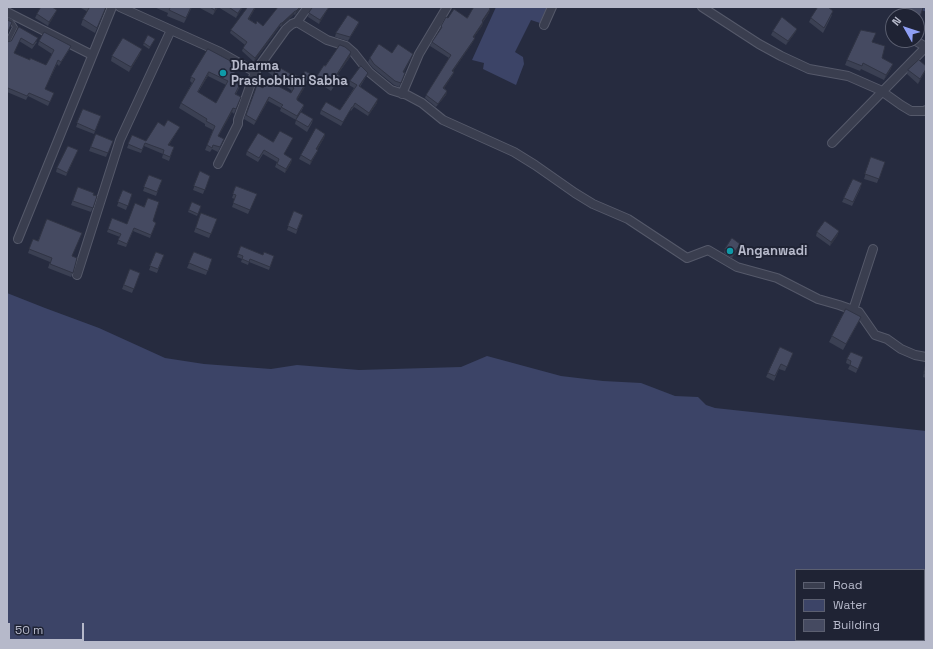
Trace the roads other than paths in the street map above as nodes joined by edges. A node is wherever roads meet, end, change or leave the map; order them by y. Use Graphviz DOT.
graph roads {
  1 [pos="112,7"];
  2 [pos="120,7"];
  3 [pos="308,7"];
  4 [pos="447,7"];
  5 [pos="552,7"];
  6 [pos="702,7"];
  7 [pos="7,12"];
  8 [pos="7,19"];
  9 [pos="296,22"];
  10 [pos="544,25"];
  11 [pos="171,30"];
  12 [pos="7,42"];
  13 [pos="926,47"];
  14 [pos="92,55"];
  15 [pos="255,72"];
  16 [pos="882,92"];
  17 [pos="402,94"];
  18 [pos="926,110"];
  19 [pos="832,143"];
  20 [pos="218,164"];
  21 [pos="18,239"];
  22 [pos="873,249"];
  23 [pos="77,274"];
  24 [pos="853,310"];
  25 [pos="926,357"];
  1 -- 14 [label="street"];
  2 -- 11 [label="street"];
  3 -- 9 [label="street"];
  4 -- 17 [label="street"];
  5 -- 10 [label="street"];
  6 -- 16 [label="street"];
  7 -- 14 [label="street"];
  8 -- 12 [label="lane"];
  9 -- 15 [label="street"];
  9 -- 17 [label="street"];
  11 -- 15 [label="street"];
  11 -- 23 [label="street"];
  13 -- 16 [label="street"];
  14 -- 21 [label="street"];
  15 -- 20 [label="street"];
  16 -- 18 [label="street"];
  16 -- 19 [label="street"];
  17 -- 24 [label="street"];
  22 -- 24 [label="street"];
  24 -- 25 [label="street"];
}
